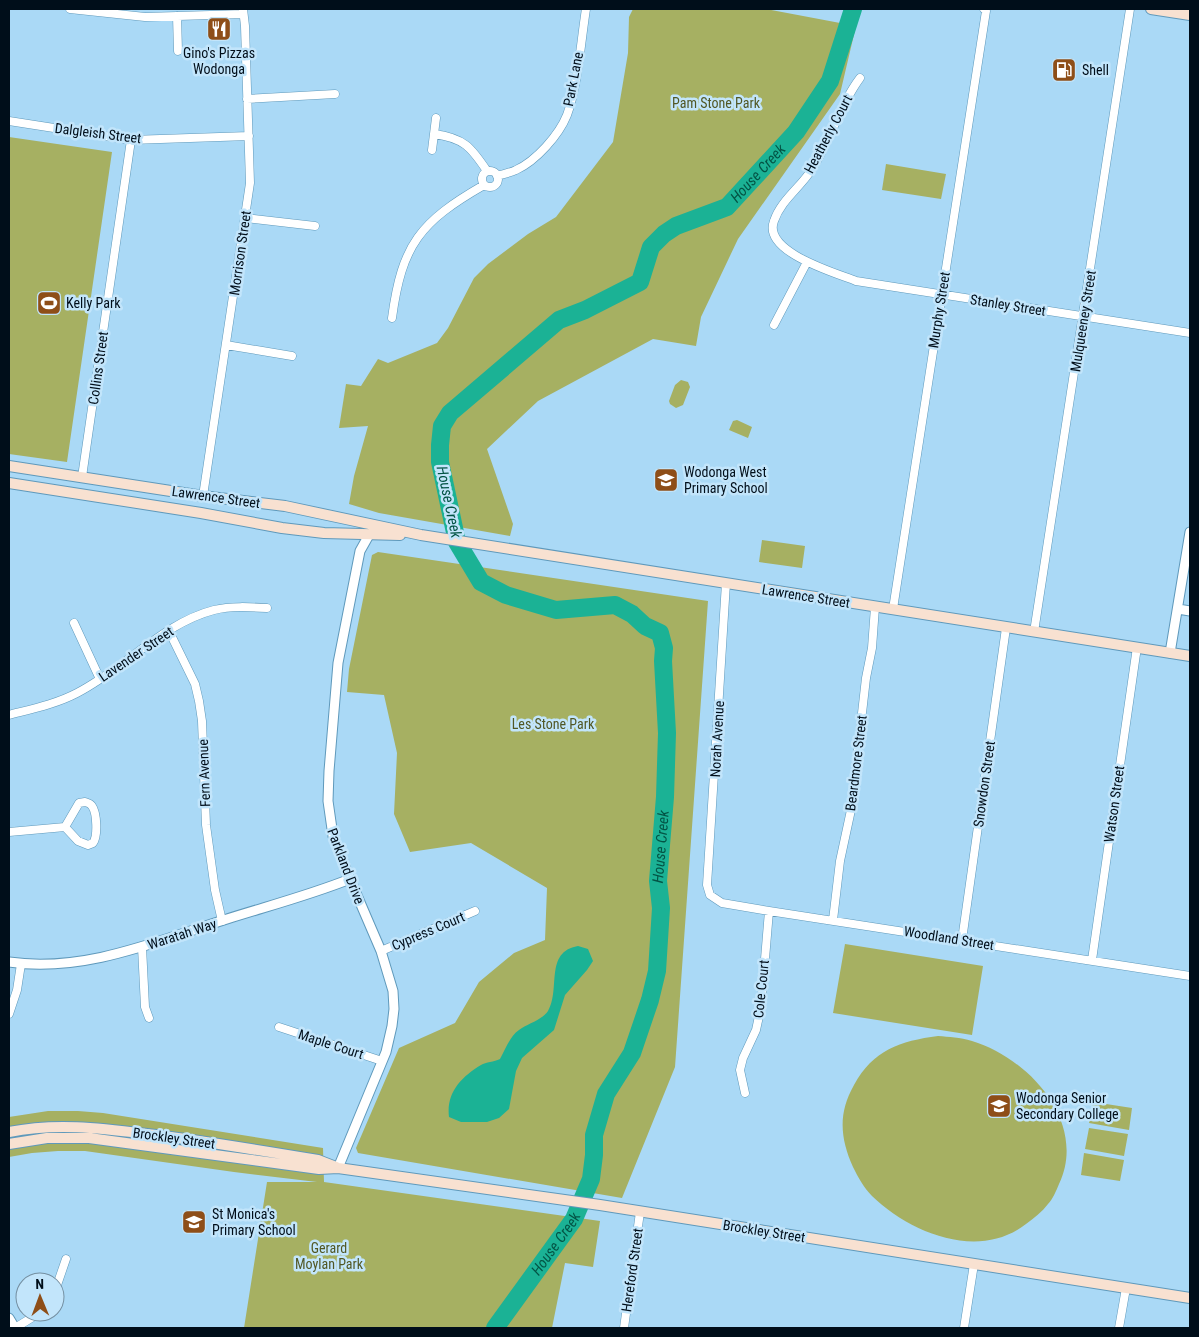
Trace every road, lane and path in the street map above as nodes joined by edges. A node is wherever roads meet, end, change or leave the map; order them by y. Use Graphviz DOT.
graph roads {
  1 [pos="70,9"];
  2 [pos="586,9"];
  3 [pos="1130,9"];
  4 [pos="1151,9"];
  5 [pos="986,10"];
  6 [pos="117,12"];
  7 [pos="243,12"];
  8 [pos="1190,15"];
  9 [pos="177,16"];
  10 [pos="178,50"];
  11 [pos="860,78"];
  12 [pos="335,94"];
  13 [pos="247,99"];
  14 [pos="436,118"];
  15 [pos="9,121"];
  16 [pos="434,134"];
  17 [pos="249,136"];
  18 [pos="131,140"];
  19 [pos="432,150"];
  20 [pos="487,171"];
  21 [pos="497,176"];
  22 [pos="484,185"];
  23 [pos="778,212"];
  24 [pos="246,218"];
  25 [pos="315,226"];
  26 [pos="808,262"];
  27 [pos="941,294"];
  28 [pos="1083,317"];
  29 [pos="392,318"];
  30 [pos="774,325"];
  31 [pos="1190,334"];
  32 [pos="226,345"];
  33 [pos="292,356"];
  34 [pos="9,466"];
  35 [pos="82,477"];
  36 [pos="9,483"];
  37 [pos="80,494"];
  38 [pos="203,496"];
  39 [pos="201,513"];
  40 [pos="365,523"];
  41 [pos="1190,532"];
  42 [pos="355,534"];
  43 [pos="369,535"];
  44 [pos="421,535"];
  45 [pos="360,551"];
  46 [pos="726,583"];
  47 [pos="875,607"];
  48 [pos="267,608"];
  49 [pos="893,609"];
  50 [pos="1178,609"];
  51 [pos="1190,611"];
  52 [pos="74,623"];
  53 [pos="1006,628"];
  54 [pos="168,631"];
  55 [pos="1034,632"];
  56 [pos="1137,648"];
  57 [pos="1170,653"];
  58 [pos="1190,656"];
  59 [pos="100,679"];
  60 [pos="9,715"];
  61 [pos="65,827"];
  62 [pos="9,832"];
  63 [pos="350,879"];
  64 [pos="710,896"];
  65 [pos="475,911"];
  66 [pos="769,911"];
  67 [pos="833,920"];
  68 [pos="222,921"];
  69 [pos="962,940"];
  70 [pos="142,947"];
  71 [pos="381,951"];
  72 [pos="1092,960"];
  73 [pos="9,962"];
  74 [pos="21,964"];
  75 [pos="1190,976"];
  76 [pos="9,1014"];
  77 [pos="149,1018"];
  78 [pos="279,1027"];
  79 [pos="382,1061"];
  80 [pos="745,1093"];
  81 [pos="9,1132"];
  82 [pos="184,1139"];
  83 [pos="9,1144"];
  84 [pos="182,1151"];
  85 [pos="338,1168"];
  86 [pos="640,1212"];
  87 [pos="66,1259"];
  88 [pos="974,1264"];
  89 [pos="62,1272"];
  90 [pos="1126,1288"];
  91 [pos="1190,1298"];
  92 [pos="9,1318"];
  93 [pos="15,1328"];
  94 [pos="624,1328"];
  95 [pos="964,1328"];
  96 [pos="1119,1328"];
  1 -- 6 [label="street"];
  2 -- 21 [label="street, Park Lane"];
  3 -- 28 [label="street, Mulqueeney Street"];
  4 -- 8 [label="main road"];
  5 -- 27 [label="street, Murphy Street"];
  6 -- 9 [label="street"];
  7 -- 9 [label="street"];
  7 -- 13 [label="street, Morrison Street"];
  9 -- 10 [label="street"];
  11 -- 23 [label="street, Heatherly Court"];
  12 -- 13 [label="street"];
  13 -- 17 [label="street, Morrison Street"];
  14 -- 16 [label="street"];
  15 -- 18 [label="street, Dalgleish Street"];
  16 -- 19 [label="street"];
  16 -- 20 [label="street"];
  17 -- 18 [label="street, Dalgleish Street"];
  17 -- 24 [label="street, Morrison Street"];
  18 -- 35 [label="street, Collins Street"];
  20 -- 21 [label="street"];
  20 -- 22 [label="street"];
  21 -- 22 [label="street"];
  22 -- 29 [label="street"];
  23 -- 26 [label="street, Stanley Street"];
  24 -- 25 [label="street"];
  24 -- 32 [label="street, Morrison Street"];
  26 -- 27 [label="street, Stanley Street"];
  26 -- 30 [label="street"];
  27 -- 28 [label="street, Stanley Street"];
  27 -- 49 [label="street, Murphy Street"];
  28 -- 31 [label="street, Stanley Street"];
  28 -- 55 [label="street, Mulqueeney Street"];
  32 -- 33 [label="street"];
  32 -- 38 [label="street, Morrison Street"];
  34 -- 35 [label="main road, Lawrence Street"];
  35 -- 37 [label="main road"];
  35 -- 38 [label="main road, Lawrence Street"];
  36 -- 37 [label="main road, Lawrence Street"];
  37 -- 39 [label="main road, Lawrence Street"];
  38 -- 39 [label="main road"];
  38 -- 40 [label="main road, Lawrence Street"];
  39 -- 42 [label="main road, Lawrence Street"];
  40 -- 43 [label="main road"];
  40 -- 44 [label="main road, Lawrence Street"];
  41 -- 50 [label="street"];
  42 -- 43 [label="main road, Lawrence Street"];
  42 -- 45 [label="street, Parkland Drive"];
  43 -- 44 [label="main road, Lawrence Street"];
  43 -- 45 [label="street, Parkland Drive"];
  44 -- 46 [label="main road, Lawrence Street"];
  45 -- 63 [label="street, Parkland Drive"];
  46 -- 47 [label="main road, Lawrence Street"];
  46 -- 64 [label="street, Norah Avenue"];
  47 -- 49 [label="main road, Lawrence Street"];
  47 -- 67 [label="street, Beardmore Street"];
  48 -- 54 [label="street, Lavender Street"];
  49 -- 53 [label="main road, Lawrence Street"];
  50 -- 51 [label="street"];
  50 -- 57 [label="street"];
  52 -- 59 [label="street"];
  53 -- 55 [label="main road, Lawrence Street"];
  53 -- 69 [label="street, Snowdon Street"];
  54 -- 59 [label="street, Lavender Street"];
  54 -- 68 [label="street, Fern Avenue"];
  55 -- 56 [label="main road, Lawrence Street"];
  56 -- 57 [label="main road, Lawrence Street"];
  56 -- 72 [label="street, Watson Street"];
  57 -- 58 [label="main road, Lawrence Street"];
  59 -- 60 [label="street, Lavender Street"];
  61 -- 61 [label="street"];
  61 -- 62 [label="street"];
  63 -- 68 [label="street, Waratah Way"];
  63 -- 71 [label="street, Parkland Drive"];
  64 -- 66 [label="street, Woodland Street"];
  65 -- 71 [label="street, Cypress Court"];
  66 -- 67 [label="street, Woodland Street"];
  66 -- 80 [label="street, Cole Court"];
  67 -- 69 [label="street, Woodland Street"];
  68 -- 70 [label="street, Waratah Way"];
  69 -- 72 [label="street, Woodland Street"];
  70 -- 74 [label="street, Waratah Way"];
  70 -- 77 [label="street"];
  71 -- 79 [label="street, Parkland Drive"];
  72 -- 75 [label="street, Woodland Street"];
  73 -- 74 [label="street, Waratah Way"];
  74 -- 76 [label="street"];
  78 -- 79 [label="street, Maple Court"];
  79 -- 85 [label="street, Parkland Drive"];
  81 -- 82 [label="main road, Brockley Street"];
  82 -- 84 [label="main road"];
  82 -- 85 [label="main road, Brockley Street"];
  83 -- 84 [label="main road, Brockley Street"];
  84 -- 85 [label="main road, Brockley Street"];
  85 -- 86 [label="main road, Brockley Street"];
  86 -- 88 [label="main road, Brockley Street"];
  86 -- 94 [label="street, Hereford Street"];
  87 -- 89 [label="street"];
  88 -- 90 [label="main road, Brockley Street"];
  88 -- 95 [label="street"];
  90 -- 91 [label="main road, Brockley Street"];
  90 -- 96 [label="street"];
  92 -- 93 [label="street"];
}
